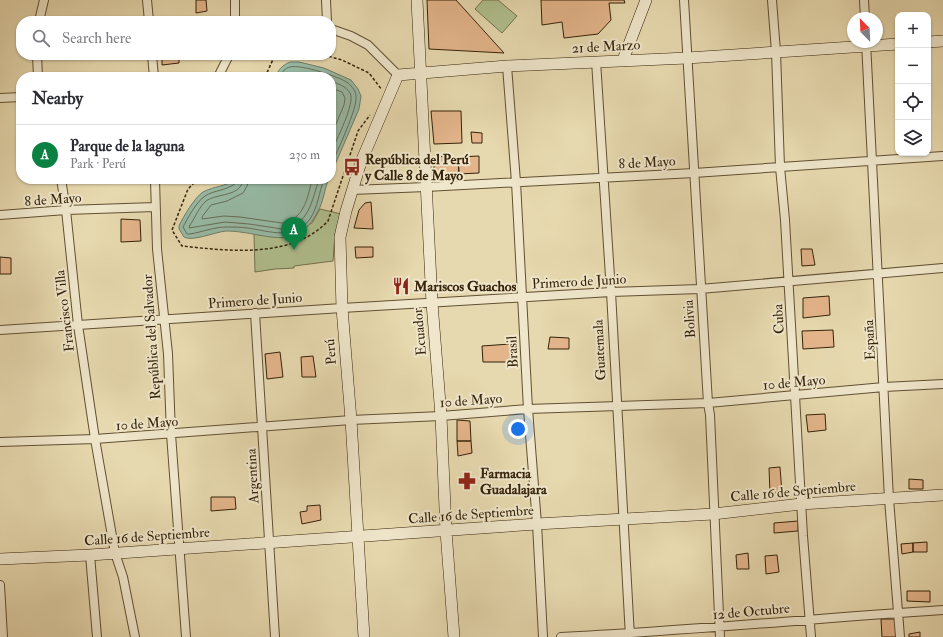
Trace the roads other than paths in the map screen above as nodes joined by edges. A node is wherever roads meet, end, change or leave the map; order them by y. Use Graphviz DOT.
graph roads {
  1 [pos="44,0"];
  2 [pos="147,0"];
  3 [pos="235,0"];
  4 [pos="326,0"];
  5 [pos="417,0"];
  6 [pos="646,0"];
  7 [pos="684,0"];
  8 [pos="772,0"];
  9 [pos="864,0"];
  10 [pos="865,12"];
  11 [pos="40,16"];
  12 [pos="149,16"];
  13 [pos="235,16"];
  14 [pos="326,16"];
  15 [pos="336,31"];
  16 [pos="943,41"];
  17 [pos="931,42"];
  18 [pos="883,44"];
  19 [pos="895,44"];
  20 [pos="847,46"];
  21 [pos="866,48"];
  22 [pos="776,52"];
  23 [pos="687,58"];
  24 [pos="37,60"];
  25 [pos="152,60"];
  26 [pos="226,60"];
  27 [pos="623,60"];
  28 [pos="596,61"];
  29 [pos="506,66"];
  30 [pos="38,72"];
  31 [pos="154,72"];
  32 [pos="220,72"];
  33 [pos="421,73"];
  34 [pos="398,75"];
  35 [pos="16,97"];
  36 [pos="0,98"];
  37 [pos="943,156"];
  38 [pos="872,161"];
  39 [pos="780,167"];
  40 [pos="694,173"];
  41 [pos="603,177"];
  42 [pos="516,182"];
  43 [pos="62,184"];
  44 [pos="155,184"];
  45 [pos="426,187"];
  46 [pos="352,190"];
  47 [pos="155,207"];
  48 [pos="66,210"];
  49 [pos="0,215"];
  50 [pos="943,268"];
  51 [pos="879,273"];
  52 [pos="789,281"];
  53 [pos="700,289"];
  54 [pos="611,292"];
  55 [pos="522,298"];
  56 [pos="432,303"];
  57 [pos="342,308"];
  58 [pos="255,313"];
  59 [pos="164,319"];
  60 [pos="78,325"];
  61 [pos="0,330"];
  62 [pos="943,384"];
  63 [pos="884,387"];
  64 [pos="794,396"];
  65 [pos="708,403"];
  66 [pos="618,406"];
  67 [pos="528,409"];
  68 [pos="441,416"];
  69 [pos="351,420"];
  70 [pos="262,428"];
  71 [pos="171,434"];
  72 [pos="95,439"];
  73 [pos="0,442"];
  74 [pos="943,495"];
  75 [pos="889,499"];
  76 [pos="801,504"];
  77 [pos="713,514"];
  78 [pos="623,519"];
  79 [pos="537,524"];
  80 [pos="446,531"];
  81 [pos="358,537"];
  82 [pos="268,542"];
  83 [pos="179,550"];
  84 [pos="115,553"];
  85 [pos="90,555"];
  86 [pos="0,559"];
  87 [pos="0,585"];
  88 [pos="943,610"];
  89 [pos="899,613"];
  90 [pos="810,619"];
  91 [pos="719,626"];
  92 [pos="630,635"];
  93 [pos="3,637"];
  94 [pos="97,637"];
  95 [pos="135,637"];
  96 [pos="186,637"];
  97 [pos="275,637"];
  98 [pos="364,637"];
  99 [pos="454,637"];
  100 [pos="543,637"];
  101 [pos="561,637"];
  102 [pos="720,637"];
  103 [pos="811,637"];
  104 [pos="900,637"];
  1 -- 11 [label="street"];
  2 -- 12 [label="street"];
  3 -- 13 [label="street"];
  4 -- 14 [label="street"];
  5 -- 33 [label="street, Ecuador"];
  6 -- 27 [label="street"];
  7 -- 23 [label="street, Bolivia"];
  8 -- 22 [label="street, Cuba"];
  9 -- 10 [label="street"];
  15 -- 34 [label="street"];
  16 -- 17 [label="street"];
  18 -- 19 [label="street, 21 de Marzo"];
  20 -- 22 [label="street, 21 de Marzo"];
  21 -- 38 [label="street, España"];
  22 -- 23 [label="street, 21 de Marzo"];
  22 -- 39 [label="street, Cuba"];
  23 -- 27 [label="street, 21 de Marzo"];
  23 -- 40 [label="street, Bolivia"];
  24 -- 30 [label="street"];
  25 -- 31 [label="street"];
  26 -- 32 [label="street"];
  27 -- 28 [label="street, 21 de Marzo"];
  28 -- 29 [label="street, 21 de Marzo"];
  28 -- 41 [label="street, Guatemala"];
  29 -- 33 [label="street, 21 de Marzo"];
  29 -- 42 [label="street, Brasil"];
  33 -- 34 [label="street, 21 de Marzo"];
  33 -- 45 [label="street, Ecuador"];
  34 -- 46 [label="street, Perú"];
  35 -- 36 [label="street"];
  37 -- 38 [label="street, 8 de Mayo"];
  38 -- 39 [label="street, 8 de Mayo"];
  38 -- 51 [label="street, España"];
  39 -- 40 [label="street, 8 de Mayo"];
  39 -- 52 [label="street, Cuba"];
  40 -- 41 [label="street, 8 de Mayo"];
  40 -- 53 [label="street, Bolivia"];
  41 -- 42 [label="street, 8 de Mayo"];
  41 -- 54 [label="street, Guatemala"];
  42 -- 45 [label="street, 8 de Mayo"];
  42 -- 55 [label="street, Brasil"];
  43 -- 48 [label="street, Francisco Villa"];
  44 -- 47 [label="street, República del Salvador"];
  45 -- 46 [label="street, 8 de Mayo"];
  45 -- 56 [label="street, Ecuador"];
  46 -- 57 [label="street, Perú"];
  47 -- 48 [label="street, 8 de Mayo"];
  47 -- 59 [label="street, República del Salvador"];
  48 -- 49 [label="street, 8 de Mayo"];
  48 -- 60 [label="street, Francisco Villa"];
  50 -- 51 [label="street, Primero de Junio"];
  51 -- 52 [label="street, Primero de Junio"];
  51 -- 63 [label="street, España"];
  52 -- 53 [label="street, Primero de Junio"];
  52 -- 64 [label="street, Cuba"];
  53 -- 54 [label="street, Primero de Junio"];
  53 -- 65 [label="street, Bolivia"];
  54 -- 55 [label="street, Primero de Junio"];
  54 -- 66 [label="street, Guatemala"];
  55 -- 56 [label="street, Primero de Junio"];
  55 -- 67 [label="street, Brasil"];
  56 -- 57 [label="street, Primero de Junio"];
  56 -- 68 [label="street, Ecuador"];
  57 -- 58 [label="street, Primero de Junio"];
  57 -- 69 [label="street, Perú"];
  58 -- 59 [label="street, Primero de Junio"];
  58 -- 70 [label="street, Argentina"];
  59 -- 60 [label="street, Primero de Junio"];
  59 -- 71 [label="street, República del Salvador"];
  60 -- 61 [label="street, Primero de Junio"];
  60 -- 72 [label="street, Francisco Villa"];
  62 -- 63 [label="street, 10 de Mayo"];
  63 -- 64 [label="street, 10 de Mayo"];
  63 -- 75 [label="street, España"];
  64 -- 65 [label="street, 10 de Mayo"];
  64 -- 76 [label="street, Cuba"];
  65 -- 66 [label="street, 10 de Mayo"];
  65 -- 77 [label="street, Bolivia"];
  66 -- 67 [label="street, 10 de Mayo"];
  66 -- 78 [label="street, Guatemala"];
  67 -- 68 [label="street, 10 de Mayo"];
  67 -- 79 [label="street, Brasil"];
  68 -- 69 [label="street, 10 de Mayo"];
  68 -- 80 [label="street, Ecuador"];
  69 -- 70 [label="street, 10 de Mayo"];
  69 -- 81 [label="street, Perú"];
  70 -- 71 [label="street, 10 de Mayo"];
  70 -- 82 [label="street, Argentina"];
  71 -- 72 [label="street, 10 de Mayo"];
  71 -- 83 [label="street, República del Salvador"];
  72 -- 73 [label="street, 10 de Mayo"];
  72 -- 84 [label="street, Francisco Villa"];
  74 -- 75 [label="street, Calle 16 de Septiembre"];
  75 -- 76 [label="street, Calle 16 de Septiembre"];
  75 -- 89 [label="street, España"];
  76 -- 77 [label="street, Calle 16 de Septiembre"];
  76 -- 90 [label="street, Cuba"];
  77 -- 78 [label="street, Calle 16 de Septiembre"];
  77 -- 91 [label="street, Bolivia"];
  78 -- 79 [label="street, Calle 16 de Septiembre"];
  78 -- 92 [label="street, Guatemala"];
  79 -- 80 [label="street, Calle 16 de Septiembre"];
  79 -- 100 [label="street, Brasil"];
  80 -- 81 [label="street, Calle 16 de Septiembre"];
  80 -- 99 [label="street, Ecuador"];
  81 -- 82 [label="street, Calle 16 de Septiembre"];
  81 -- 98 [label="street, Perú"];
  82 -- 83 [label="street, Calle 16 de Septiembre"];
  82 -- 97 [label="street, Argentina"];
  83 -- 84 [label="street, Calle 16 de Septiembre"];
  83 -- 96 [label="street, República del Salvador"];
  84 -- 85 [label="street, Calle 16 de Septiembre"];
  84 -- 95 [label="street, Francisco Villa"];
  85 -- 86 [label="street, Calle 16 de Septiembre"];
  85 -- 94 [label="street"];
  87 -- 93 [label="street"];
  88 -- 89 [label="street, 12 de Octubre"];
  89 -- 90 [label="street, 12 de Octubre"];
  89 -- 104 [label="street, España"];
  90 -- 91 [label="street, 12 de Octubre"];
  90 -- 103 [label="street, Cuba"];
  91 -- 92 [label="street, 12 de Octubre"];
  91 -- 102 [label="street, Bolivia"];
  92 -- 101 [label="street, 12 de Octubre"];
}
